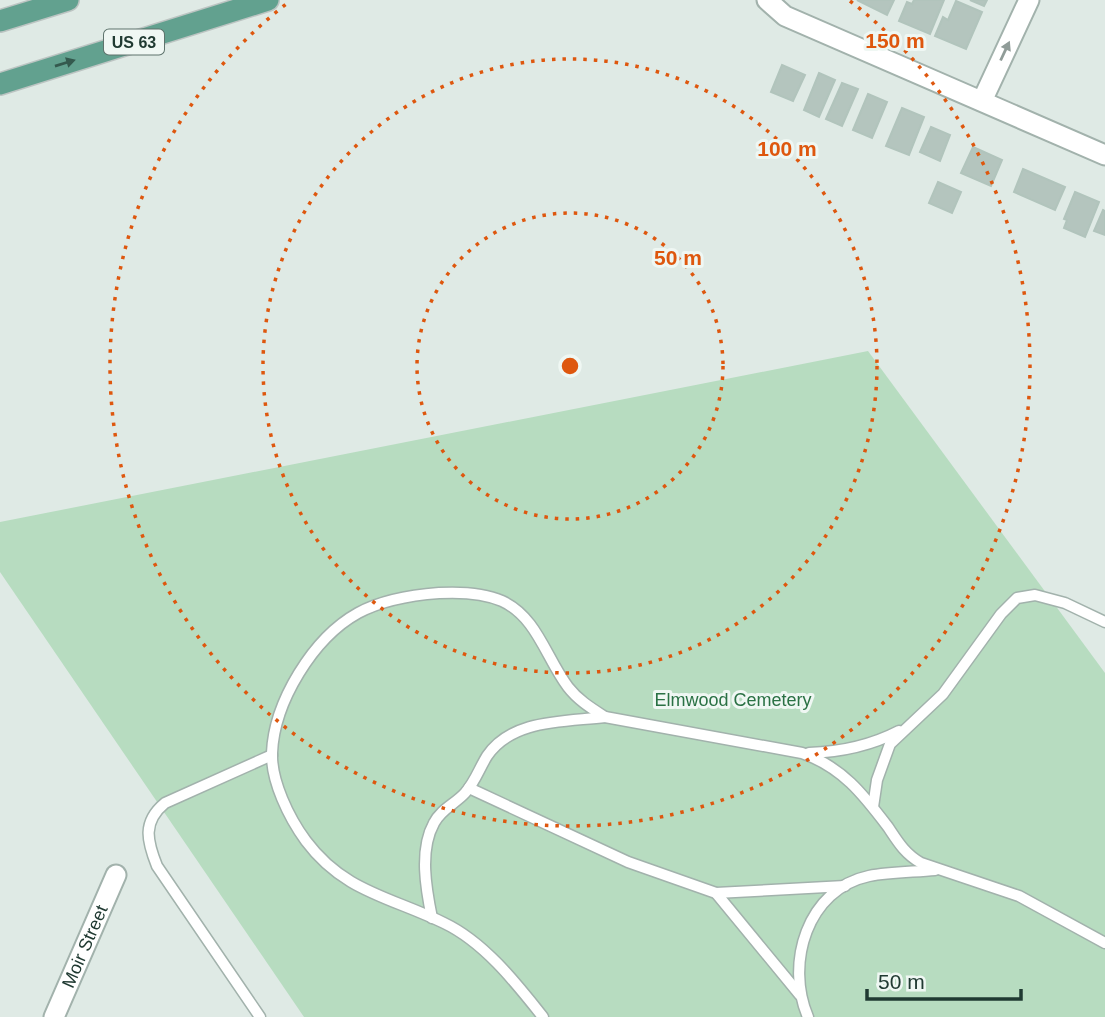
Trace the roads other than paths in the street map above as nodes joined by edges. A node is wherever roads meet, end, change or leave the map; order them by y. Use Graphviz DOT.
graph roads {
  1 [pos="68,0"];
  2 [pos="268,0"];
  3 [pos="767,0"];
  4 [pos="1029,0"];
  5 [pos="0,21"];
  6 [pos="0,84"];
  7 [pos="982,101"];
  8 [pos="1105,155"];
  9 [pos="1105,622"];
  10 [pos="605,717"];
  11 [pos="907,726"];
  12 [pos="802,753"];
  13 [pos="272,755"];
  14 [pos="469,788"];
  15 [pos="873,807"];
  16 [pos="938,869"];
  17 [pos="116,875"];
  18 [pos="845,886"];
  19 [pos="716,893"];
  20 [pos="432,918"];
  21 [pos="1105,943"];
  22 [pos="802,997"];
  23 [pos="54,1017"];
  24 [pos="260,1017"];
  25 [pos="543,1017"];
  26 [pos="808,1017"];
  1 -- 5 [label="main road"];
  6 -- 2 [label="main road, US 63, one-way"];
  3 -- 7 [label="street"];
  7 -- 4 [label="street, one-way"];
  7 -- 8 [label="street"];
  9 -- 11 [label="lane"];
  10 -- 12 [label="lane"];
  10 -- 13 [label="lane"];
  10 -- 14 [label="lane"];
  11 -- 12 [label="lane"];
  11 -- 15 [label="lane"];
  12 -- 15 [label="lane"];
  13 -- 20 [label="lane"];
  13 -- 24 [label="lane"];
  14 -- 19 [label="lane"];
  14 -- 20 [label="lane"];
  15 -- 16 [label="lane"];
  16 -- 18 [label="lane"];
  16 -- 21 [label="lane"];
  17 -- 23 [label="street, Moir Street"];
  18 -- 19 [label="lane"];
  18 -- 22 [label="lane"];
  19 -- 22 [label="lane"];
  20 -- 25 [label="lane"];
  22 -- 26 [label="lane"];
}
